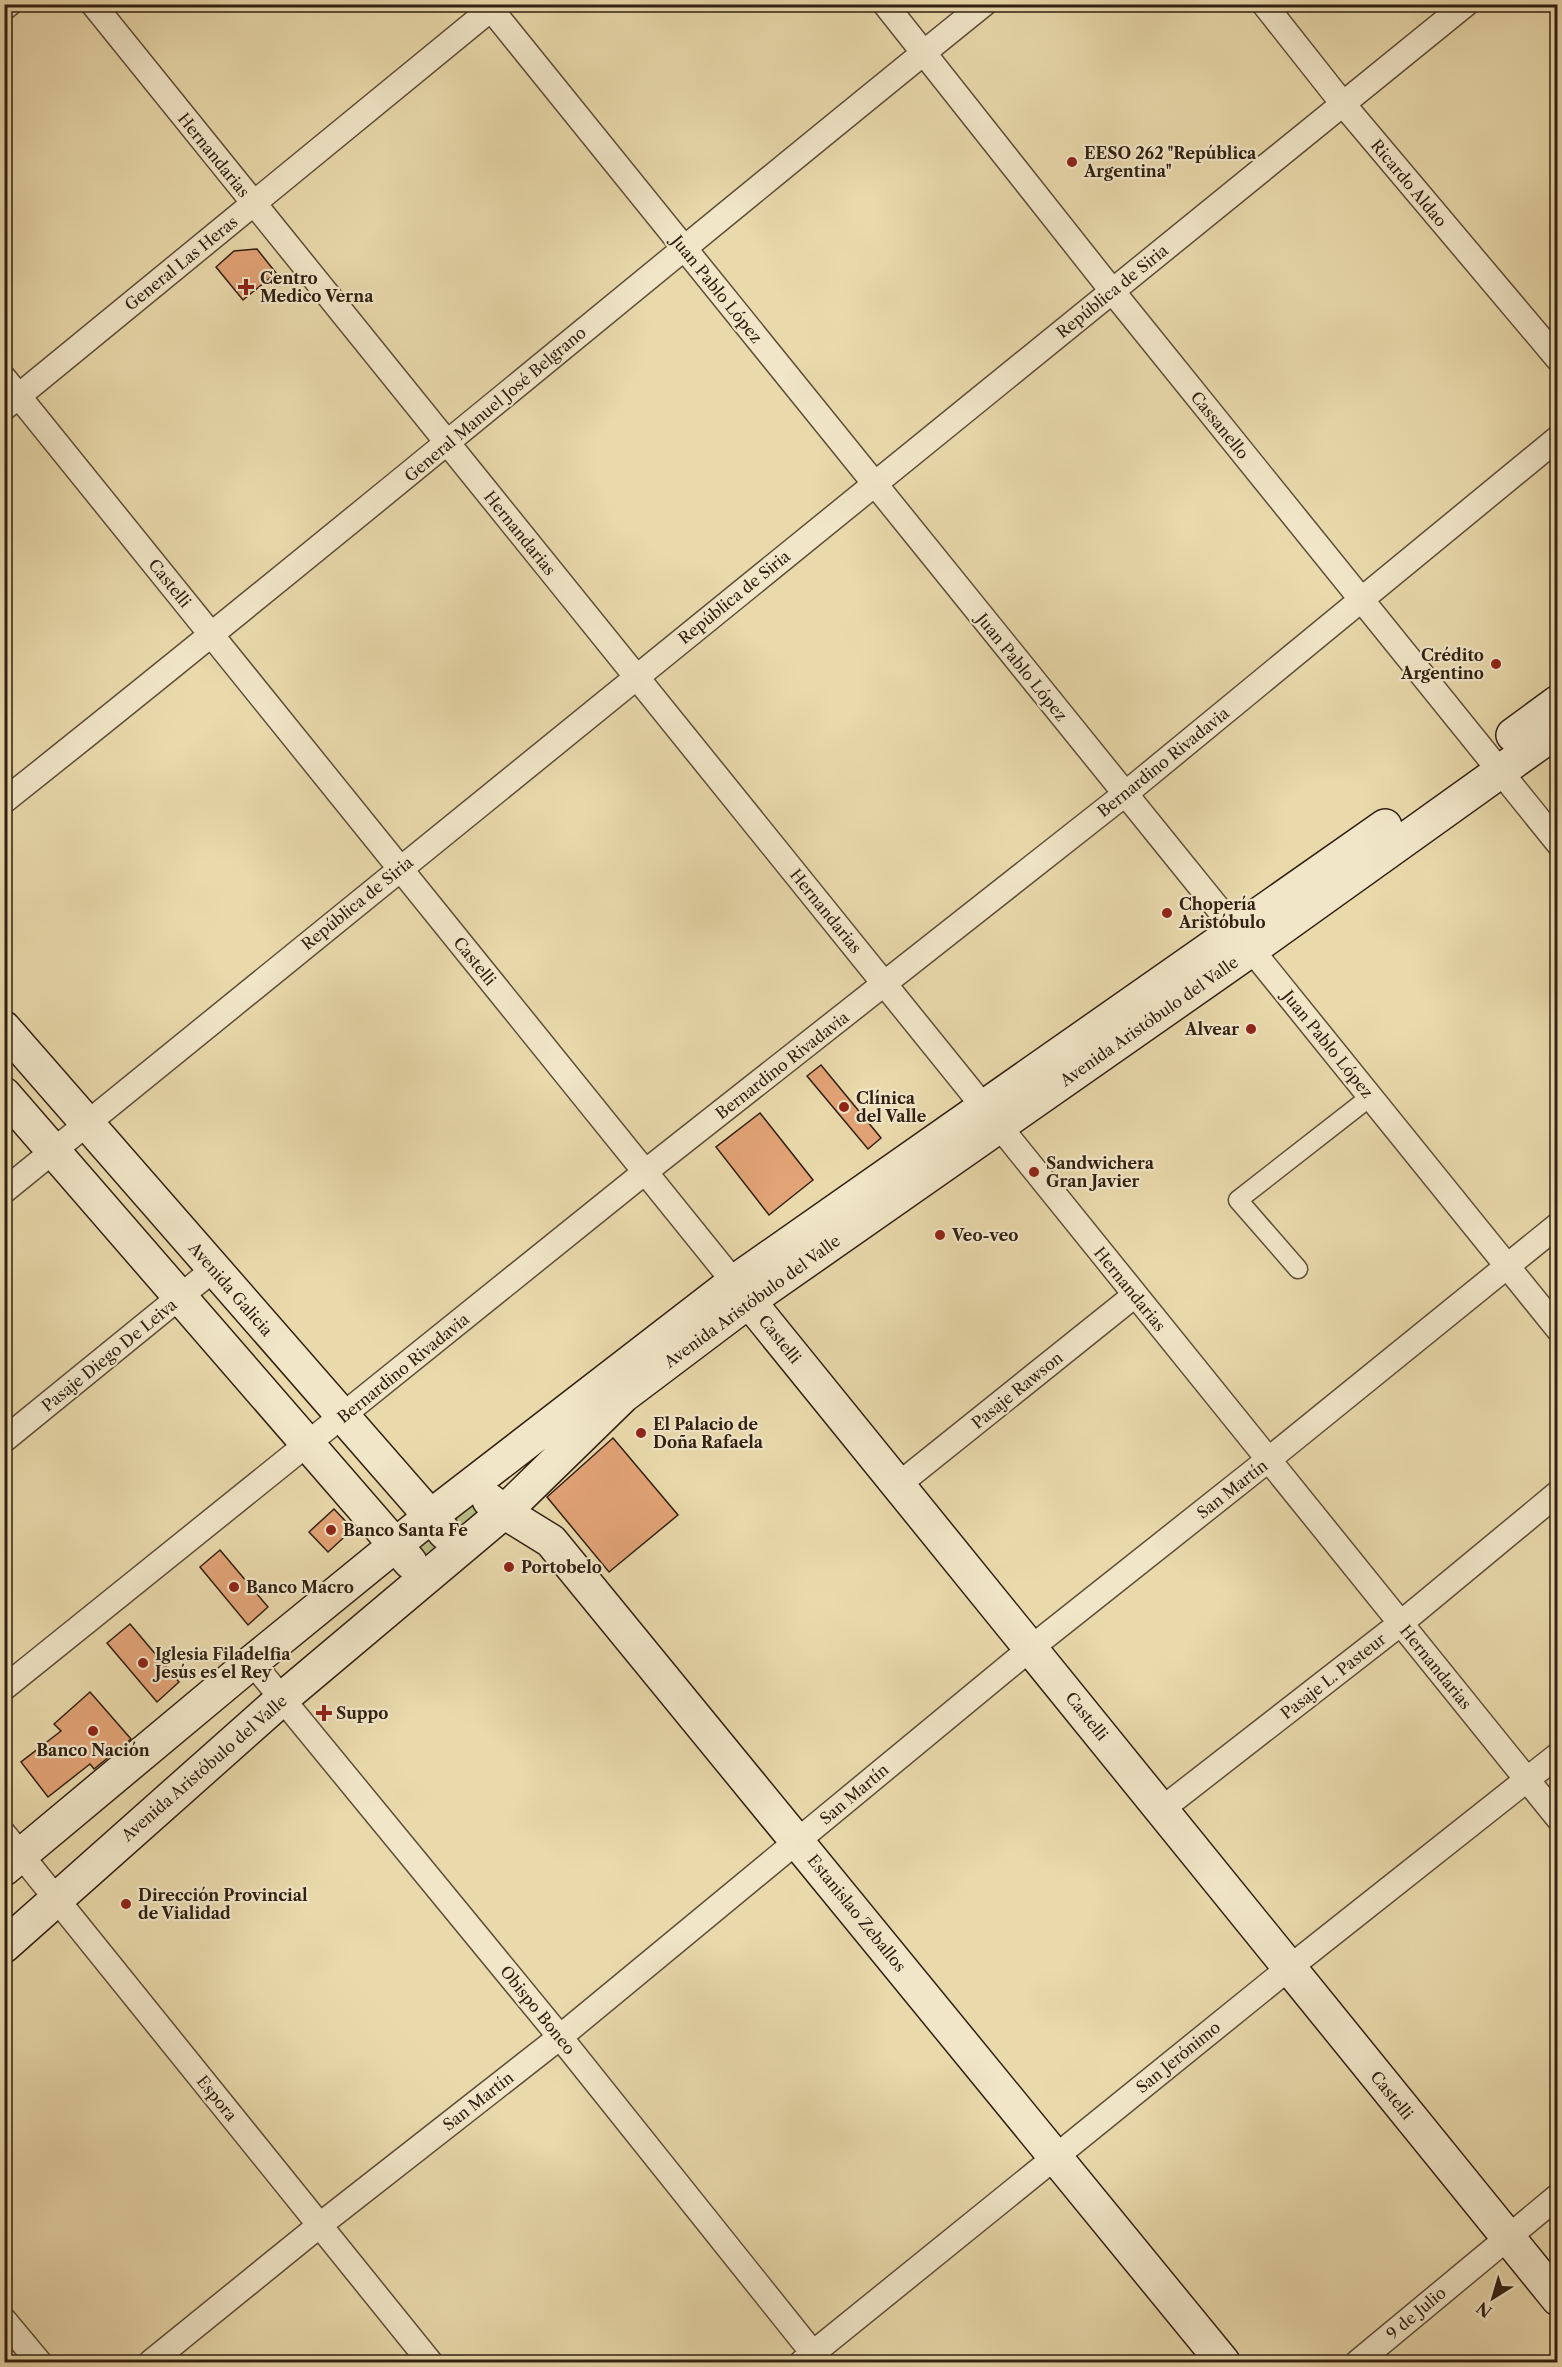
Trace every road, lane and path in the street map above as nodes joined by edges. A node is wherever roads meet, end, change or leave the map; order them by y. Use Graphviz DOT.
graph roads {
  1 [pos="9,4"];
  2 [pos="93,4"];
  3 [pos="885,4"];
  4 [pos="984,4"];
  5 [pos="1264,4"];
  6 [pos="1466,4"];
  7 [pos="492,6"];
  8 [pos="4,8"];
  9 [pos="923,53"];
  10 [pos="1343,104"];
  11 [pos="253,204"];
  12 [pos="683,247"];
  13 [pos="1112,291"];
  14 [pos="1557,358"];
  15 [pos="9,394"];
  16 [pos="1557,438"];
  17 [pos="448,444"];
  18 [pos="874,483"];
  19 [pos="1361,599"];
  20 [pos="213,636"];
  21 [pos="635,677"];
  22 [pos="1557,702"];
  23 [pos="1557,730"];
  24 [pos="1493,763"];
  25 [pos="1125,794"];
  26 [pos="4,801"];
  27 [pos="1557,843"];
  28 [pos="399,868"];
  29 [pos="1244,940"];
  30 [pos="885,984"];
  31 [pos="4,1028"];
  32 [pos="4,1094"];
  33 [pos="1370,1096"];
  34 [pos="991,1117"];
  35 [pos="87,1125"];
  36 [pos="54,1151"];
  37 [pos="645,1173"];
  38 [pos="4,1191"];
  39 [pos="1557,1226"];
  40 [pos="1507,1267"];
  41 [pos="214,1269"];
  42 [pos="1298,1269"];
  43 [pos="742,1292"];
  44 [pos="1135,1295"];
  45 [pos="180,1296"];
  46 [pos="1557,1329"];
  47 [pos="343,1416"];
  48 [pos="4,1440"];
  49 [pos="308,1444"];
  50 [pos="1268,1461"];
  51 [pos="480,1479"];
  52 [pos="898,1485"];
  53 [pos="1557,1493"];
  54 [pos="504,1512"];
  55 [pos="431,1516"];
  56 [pos="396,1546"];
  57 [pos="459,1549"];
  58 [pos="424,1578"];
  59 [pos="1401,1623"];
  60 [pos="1031,1648"];
  61 [pos="252,1662"];
  62 [pos="4,1688"];
  63 [pos="283,1698"];
  64 [pos="1557,1755"];
  65 [pos="1527,1779"];
  66 [pos="1162,1809"];
  67 [pos="1557,1818"];
  68 [pos="798,1841"];
  69 [pos="10,1852"];
  70 [pos="56,1899"];
  71 [pos="4,1946"];
  72 [pos="1289,1968"];
  73 [pos="560,2037"];
  74 [pos="1055,2157"];
  75 [pos="1557,2196"];
  76 [pos="320,2225"];
  77 [pos="1507,2236"];
  78 [pos="1557,2299"];
  79 [pos="4,2320"];
  80 [pos="812,2360"];
  81 [pos="39,2362"];
  82 [pos="151,2362"];
  83 [pos="430,2362"];
  84 [pos="1222,2362"];
  85 [pos="1358,2362"];
  1 -- 8 [label="street"];
  2 -- 11 [label="street, Hernandarias"];
  3 -- 9 [label="street, Cassanello"];
  4 -- 9 [label="street, General Manuel José Belgrano"];
  5 -- 10 [label="street, Ricardo Aldao"];
  6 -- 10 [label="street, República de Siria"];
  7 -- 11 [label="street, General Las Heras"];
  7 -- 12 [label="street, Juan Pablo López"];
  9 -- 12 [label="street, General Manuel José Belgrano"];
  9 -- 13 [label="street, Cassanello"];
  10 -- 13 [label="street, República de Siria"];
  10 -- 14 [label="street, Ricardo Aldao"];
  11 -- 15 [label="street, General Las Heras"];
  11 -- 17 [label="street, Hernandarias"];
  12 -- 17 [label="street, General Manuel José Belgrano"];
  12 -- 18 [label="street, Juan Pablo López"];
  13 -- 18 [label="street, República de Siria"];
  13 -- 19 [label="street, Cassanello"];
  15 -- 20 [label="street, Castelli"];
  16 -- 19 [label="street, Bernardino Rivadavia"];
  17 -- 20 [label="street, General Manuel José Belgrano"];
  17 -- 21 [label="street, Hernandarias"];
  18 -- 21 [label="street, República de Siria"];
  18 -- 25 [label="street, Juan Pablo López"];
  19 -- 24 [label="street, Cassanello"];
  19 -- 25 [label="street, Bernardino Rivadavia"];
  20 -- 26 [label="street, General Manuel José Belgrano"];
  20 -- 28 [label="street, Castelli"];
  21 -- 28 [label="street, República de Siria"];
  21 -- 30 [label="street, Hernandarias"];
  22 -- 24 [label="main road, Avenida Aristóbulo del Valle"];
  23 -- 24 [label="main road, Avenida Aristóbulo del Valle"];
  24 -- 27 [label="street, Cassanello"];
  24 -- 29 [label="main road, Avenida Aristóbulo del Valle"];
  25 -- 29 [label="street, Juan Pablo López"];
  25 -- 30 [label="street, Bernardino Rivadavia"];
  28 -- 35 [label="street, República de Siria"];
  28 -- 37 [label="street, Castelli"];
  29 -- 33 [label="street, Juan Pablo López"];
  29 -- 34 [label="main road, Avenida Aristóbulo del Valle"];
  30 -- 34 [label="street, Hernandarias"];
  30 -- 37 [label="street, Bernardino Rivadavia"];
  31 -- 35 [label="main road, Avenida Galicia"];
  32 -- 36 [label="main road"];
  33 -- 40 [label="street, Juan Pablo López"];
  33 -- 42 [label="street"];
  34 -- 43 [label="main road, Avenida Aristóbulo del Valle"];
  34 -- 44 [label="street, Hernandarias"];
  35 -- 36 [label="street, República de Siria"];
  35 -- 41 [label="main road, Avenida Galicia"];
  36 -- 38 [label="street, República de Siria"];
  36 -- 45 [label="main road"];
  37 -- 43 [label="street, Castelli"];
  37 -- 47 [label="street, Bernardino Rivadavia"];
  39 -- 40 [label="street, San Martín"];
  40 -- 46 [label="street, Juan Pablo López"];
  40 -- 50 [label="street, San Martín"];
  41 -- 45 [label="street, Pasaje Diego De Leiva"];
  41 -- 47 [label="main road, Avenida Galicia"];
  43 -- 51 [label="main road, Avenida Aristóbulo del Valle"];
  43 -- 52 [label="main road, Castelli"];
  43 -- 54 [label="main road, Avenida Aristóbulo del Valle"];
  44 -- 50 [label="street, Hernandarias"];
  44 -- 52 [label="street, Pasaje Rawson"];
  45 -- 48 [label="street, Pasaje Diego De Leiva"];
  45 -- 49 [label="main road"];
  47 -- 49 [label="street, Bernardino Rivadavia"];
  47 -- 55 [label="main road, Avenida Galicia"];
  49 -- 56 [label="main road"];
  49 -- 62 [label="street, Bernardino Rivadavia"];
  50 -- 59 [label="street, Hernandarias"];
  50 -- 60 [label="street, San Martín"];
  51 -- 54 [label="main road, Estanislao Zeballos"];
  51 -- 55 [label="main road, Avenida Aristóbulo del Valle"];
  52 -- 60 [label="main road, Castelli"];
  53 -- 59 [label="street, Pasaje L. Pasteur"];
  54 -- 57 [label="main road, Avenida Aristóbulo del Valle"];
  54 -- 68 [label="main road, Estanislao Zeballos"];
  55 -- 56 [label="main road, Avenida Aristóbulo del Valle"];
  55 -- 57 [label="main road, Avenida Galicia"];
  56 -- 58 [label="main road"];
  56 -- 61 [label="main road, Avenida Aristóbulo del Valle"];
  57 -- 58 [label="main road, Avenida Aristóbulo del Valle"];
  58 -- 63 [label="main road, Avenida Aristóbulo del Valle"];
  59 -- 65 [label="street, Hernandarias"];
  59 -- 66 [label="street, Pasaje L. Pasteur"];
  60 -- 66 [label="main road, Castelli"];
  60 -- 68 [label="street, San Martín"];
  61 -- 63 [label="street, Obispo Boneo"];
  61 -- 69 [label="main road, Avenida Aristóbulo del Valle"];
  63 -- 70 [label="main road, Avenida Aristóbulo del Valle"];
  63 -- 73 [label="street, Obispo Boneo"];
  64 -- 65 [label="street, San Jerónimo"];
  65 -- 67 [label="street, Hernandarias"];
  65 -- 72 [label="street, San Jerónimo"];
  66 -- 72 [label="main road, Castelli"];
  68 -- 73 [label="street, San Martín"];
  68 -- 74 [label="main road, Estanislao Zeballos"];
  69 -- 70 [label="street, Espora"];
  70 -- 71 [label="main road, Avenida Aristóbulo del Valle"];
  70 -- 76 [label="street, Espora"];
  72 -- 74 [label="street, San Jerónimo"];
  72 -- 77 [label="main road, Castelli"];
  73 -- 76 [label="street, San Martín"];
  73 -- 80 [label="street, Obispo Boneo"];
  74 -- 80 [label="street, San Jerónimo"];
  74 -- 84 [label="main road, Estanislao Zeballos"];
  75 -- 77 [label="street, 9 de Julio"];
  76 -- 82 [label="street, San Martín"];
  76 -- 83 [label="street, Espora"];
  77 -- 78 [label="main road, Castelli"];
  77 -- 85 [label="street, 9 de Julio"];
  79 -- 81 [label="street"];
}
